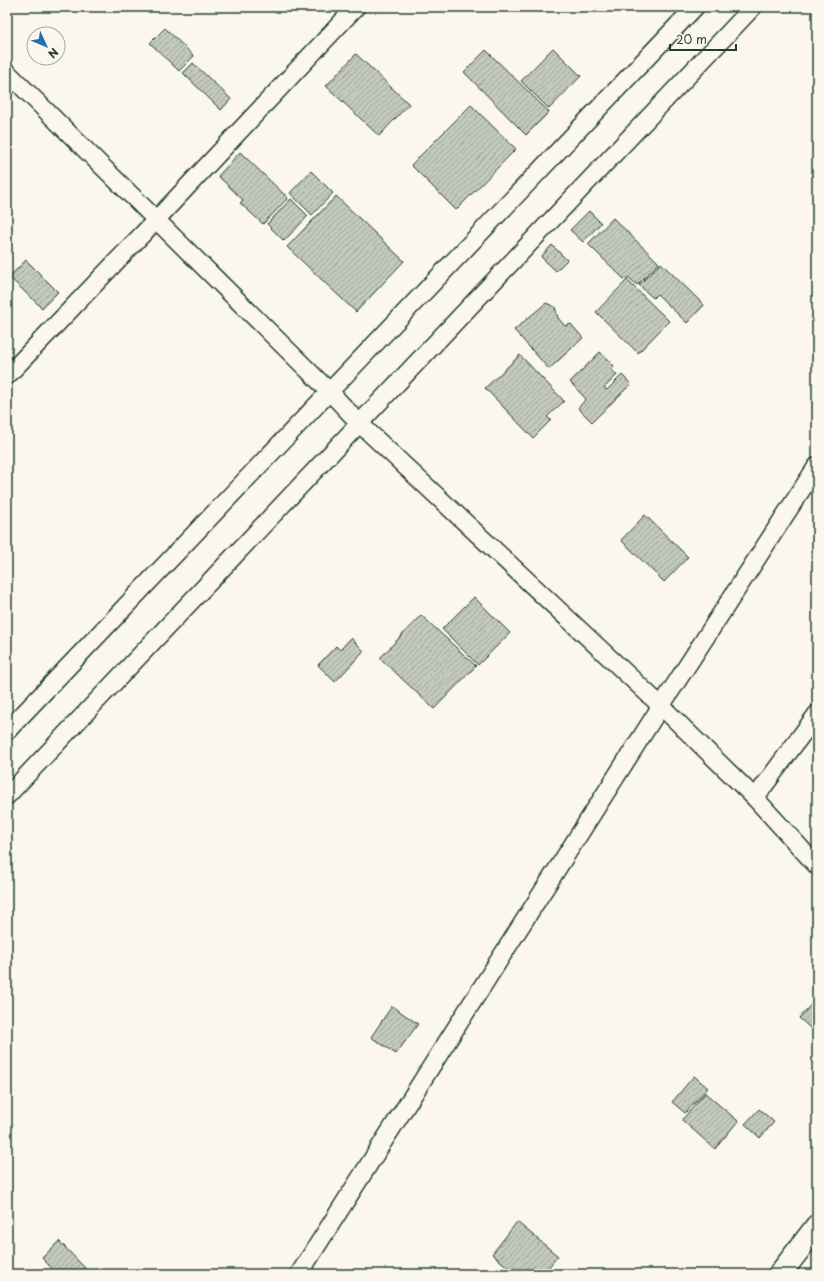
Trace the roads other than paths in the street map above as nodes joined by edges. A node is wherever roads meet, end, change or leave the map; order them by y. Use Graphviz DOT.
graph roads {
  1 [pos="356,7"];
  2 [pos="695,7"];
  3 [pos="753,7"];
  4 [pos="7,72"];
  5 [pos="156,220"];
  6 [pos="7,376"];
  7 [pos="329,391"];
  8 [pos="360,424"];
  9 [pos="817,466"];
  10 [pos="661,706"];
  11 [pos="817,714"];
  12 [pos="7,731"];
  13 [pos="7,796"];
  14 [pos="755,798"];
  15 [pos="817,866"];
  16 [pos="817,1226"];
  17 [pos="299,1274"];
  18 [pos="780,1274"];
  1 -- 5 [label="street"];
  2 -- 7 [label="street"];
  3 -- 8 [label="street"];
  4 -- 5 [label="street"];
  5 -- 6 [label="street"];
  5 -- 7 [label="street"];
  7 -- 8 [label="street"];
  7 -- 12 [label="street"];
  8 -- 10 [label="street"];
  8 -- 13 [label="street"];
  9 -- 10 [label="street"];
  10 -- 14 [label="street"];
  10 -- 17 [label="street"];
  11 -- 14 [label="street"];
  14 -- 15 [label="street"];
  16 -- 18 [label="highway"];
}
